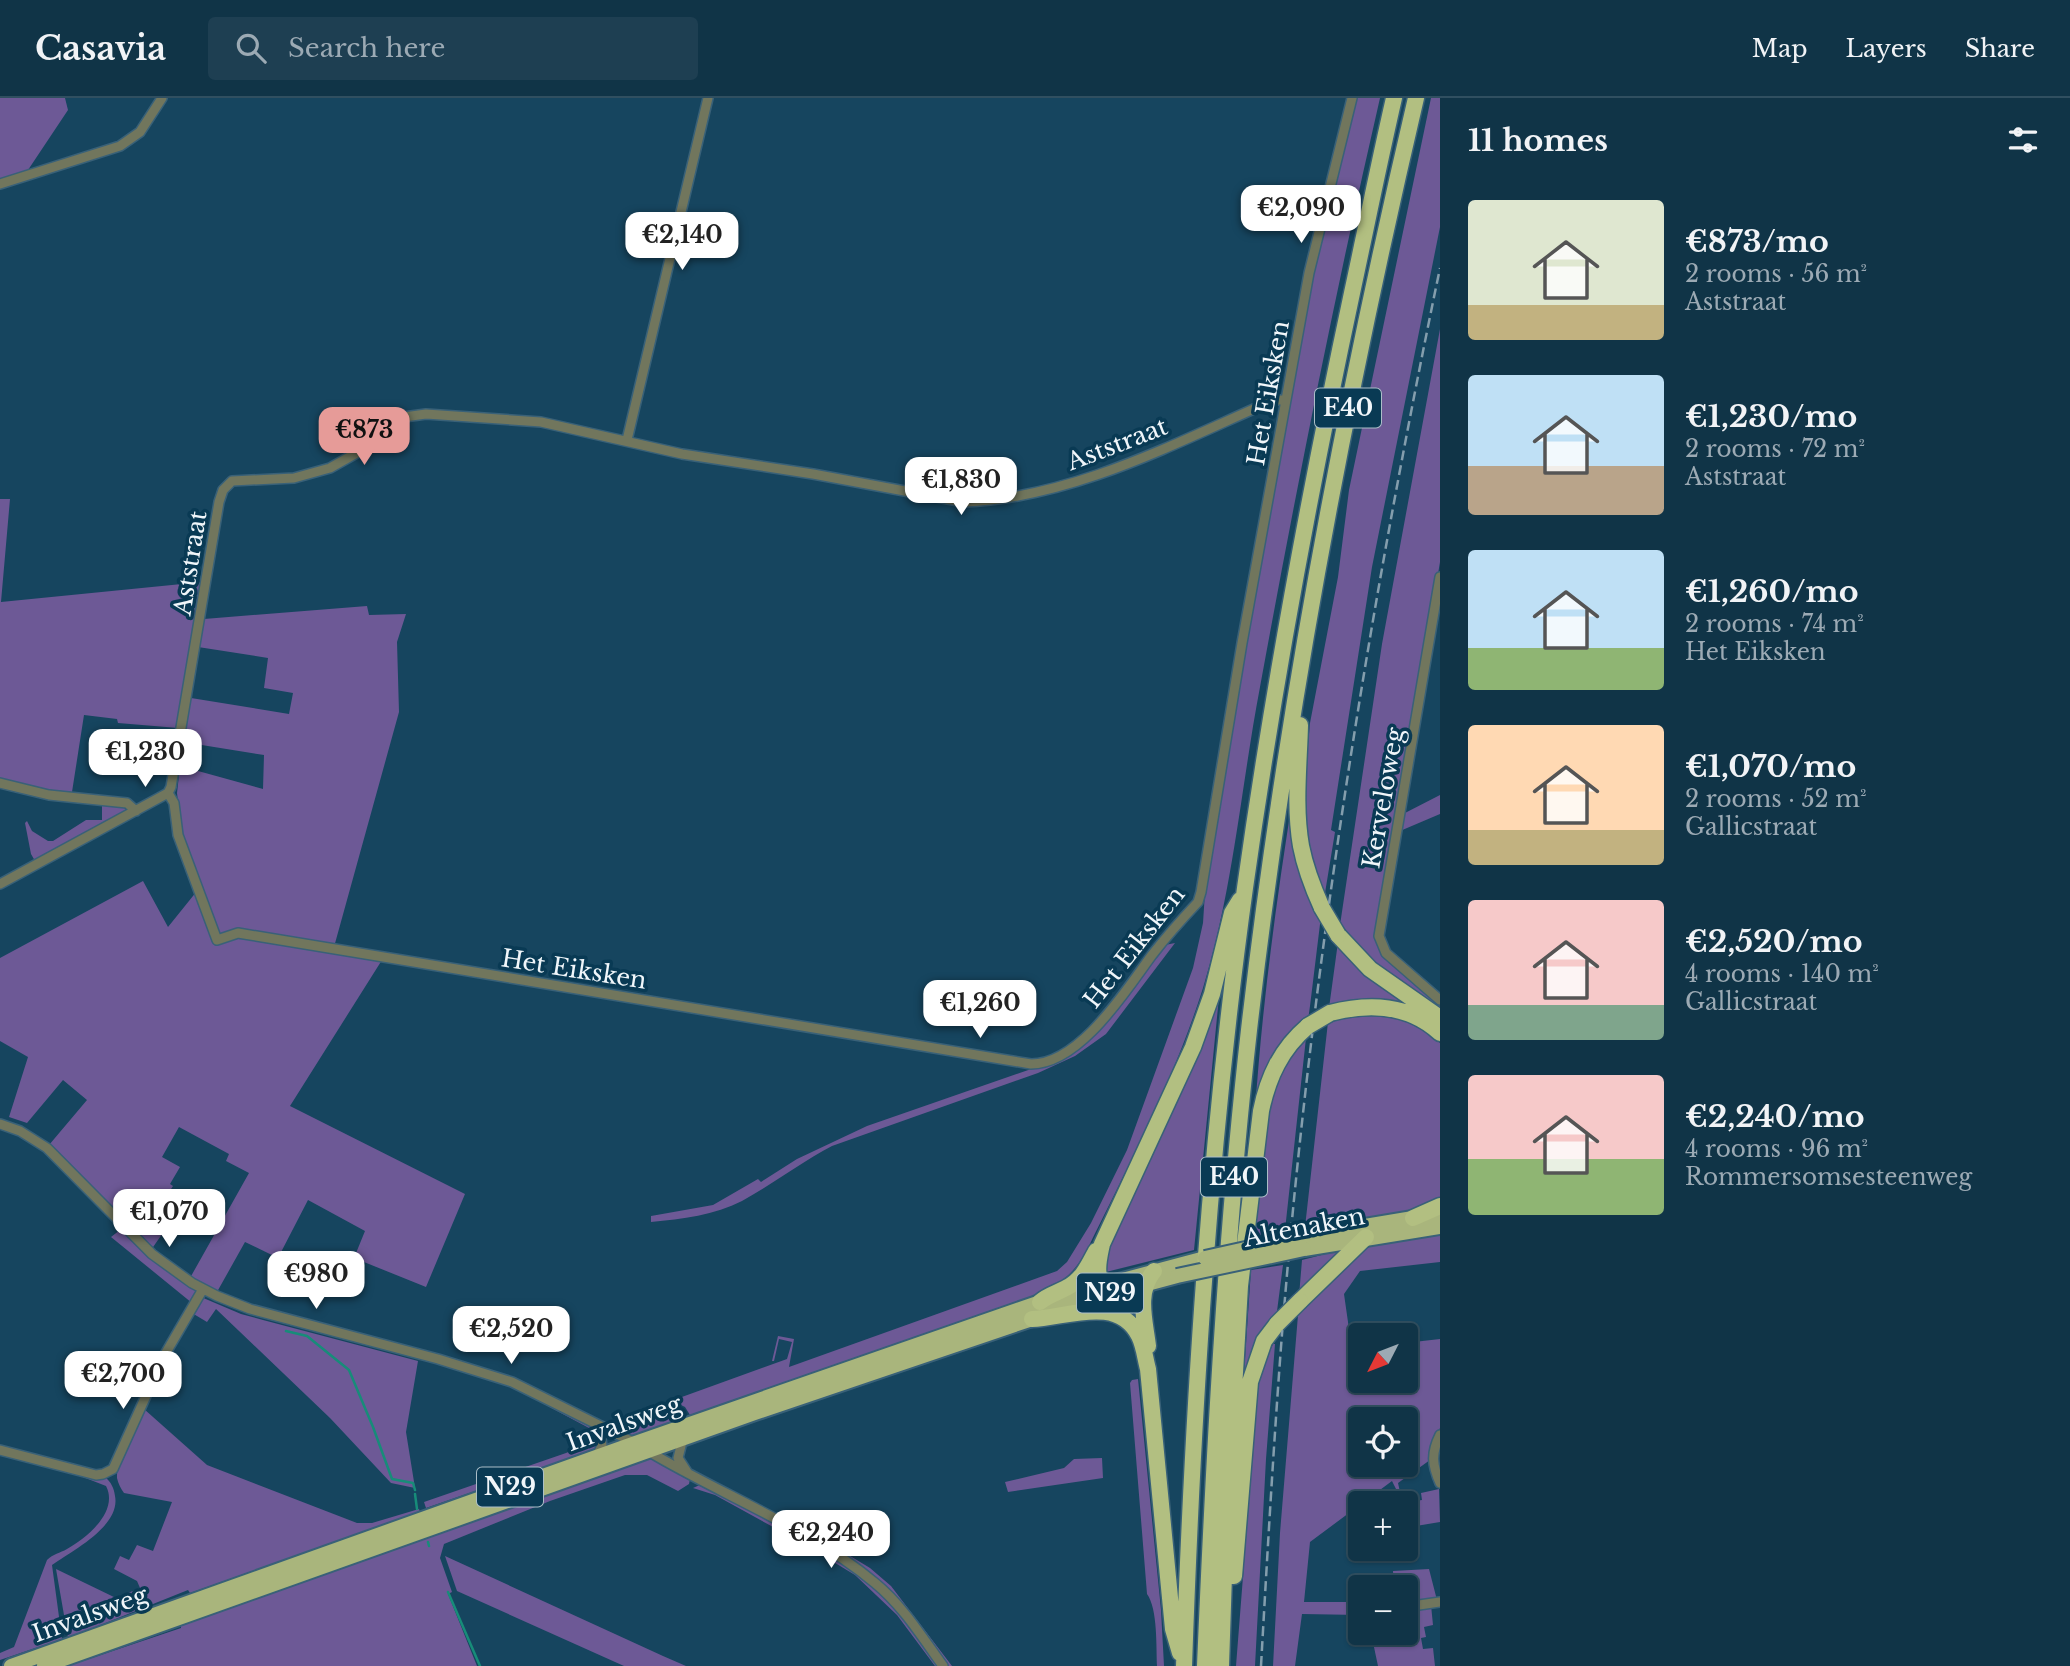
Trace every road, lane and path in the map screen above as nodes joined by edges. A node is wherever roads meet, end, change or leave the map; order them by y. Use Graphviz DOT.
graph roads {
  1 [pos="162,98"];
  2 [pos="708,98"];
  3 [pos="1352,98"];
  4 [pos="1394,98"];
  5 [pos="1416,98"];
  6 [pos="0,184"];
  7 [pos="1285,400"];
  8 [pos="627,440"];
  9 [pos="1440,577"];
  10 [pos="1296,691"];
  11 [pos="0,783"];
  12 [pos="167,793"];
  13 [pos="136,811"];
  14 [pos="0,884"];
  15 [pos="1245,892"];
  16 [pos="1440,1000"];
  17 [pos="1440,1018"];
  18 [pos="1440,1033"];
  19 [pos="0,1124"];
  20 [pos="1440,1206"];
  21 [pos="1440,1217"];
  22 [pos="1413,1218"];
  23 [pos="1440,1227"];
  24 [pos="1366,1237"];
  25 [pos="1305,1242"];
  26 [pos="1102,1244"];
  27 [pos="1177,1271"];
  28 [pos="1149,1278"];
  29 [pos="1106,1288"];
  30 [pos="203,1289"];
  31 [pos="1040,1301"];
  32 [pos="1032,1319"];
  33 [pos="1148,1369"];
  34 [pos="599,1425"];
  35 [pos="1440,1435"];
  36 [pos="683,1438"];
  37 [pos="641,1447"];
  38 [pos="4,1452"];
  39 [pos="597,1456"];
  40 [pos="1436,1459"];
  41 [pos="688,1473"];
  42 [pos="1440,1483"];
  43 [pos="1440,1602"];
  44 [pos="1419,1605"];
  45 [pos="11,1666"];
  46 [pos="44,1666"];
  47 [pos="943,1666"];
  48 [pos="1184,1666"];
  49 [pos="1205,1666"];
  50 [pos="1221,1666"];
  51 [pos="1228,1666"];
  1 -- 6 [label="street"];
  2 -- 8 [label="street"];
  3 -- 7 [label="street, Het Eiksken"];
  4 -- 15 [label="highway, E40"];
  5 -- 10 [label="highway, E40"];
  7 -- 8 [label="street, Aststraat"];
  7 -- 12 [label="street, Het Eiksken"];
  8 -- 12 [label="street, Aststraat"];
  9 -- 16 [label="street, Kerveloweg"];
  10 -- 17 [label="highway, bridge"];
  10 -- 49 [label="highway, E40"];
  11 -- 13 [label="street"];
  12 -- 13 [label="street"];
  13 -- 14 [label="street"];
  15 -- 26 [label="highway"];
  15 -- 48 [label="highway, E40"];
  18 -- 50 [label="highway, bridge"];
  19 -- 30 [label="street"];
  20 -- 22 [label="highway"];
  21 -- 22 [label="highway, Altenaken / N29"];
  22 -- 25 [label="highway, Altenaken / N29"];
  23 -- 24 [label="highway, Altenaken / N29"];
  24 -- 25 [label="highway, Altenaken / N29"];
  24 -- 51 [label="highway, bridge"];
  25 -- 27 [label="highway, Altenaken / N29, bridge"];
  26 -- 29 [label="highway"];
  26 -- 31 [label="highway"];
  27 -- 28 [label="highway, Invalsweg / N29"];
  28 -- 29 [label="highway, Invalsweg / N29"];
  28 -- 33 [label="highway"];
  29 -- 31 [label="highway, Invalsweg / N29"];
  29 -- 32 [label="highway, Invalsweg / N29"];
  30 -- 34 [label="street"];
  30 -- 38 [label="street"];
  31 -- 37 [label="highway, Invalsweg / N29"];
  32 -- 33 [label="highway"];
  32 -- 36 [label="highway, Invalsweg / N29"];
  33 -- 48 [label="highway"];
  34 -- 37 [label="street"];
  34 -- 39 [label="street"];
  35 -- 40 [label="street"];
  36 -- 37 [label="highway, Invalsweg / N29"];
  36 -- 41 [label="street"];
  37 -- 39 [label="highway, Invalsweg / N29"];
  37 -- 41 [label="street"];
  37 -- 46 [label="highway, Invalsweg / N29"];
  39 -- 45 [label="highway, Invalsweg / N29"];
  40 -- 42 [label="street"];
  41 -- 47 [label="street"];
  43 -- 44 [label="street"];
}
